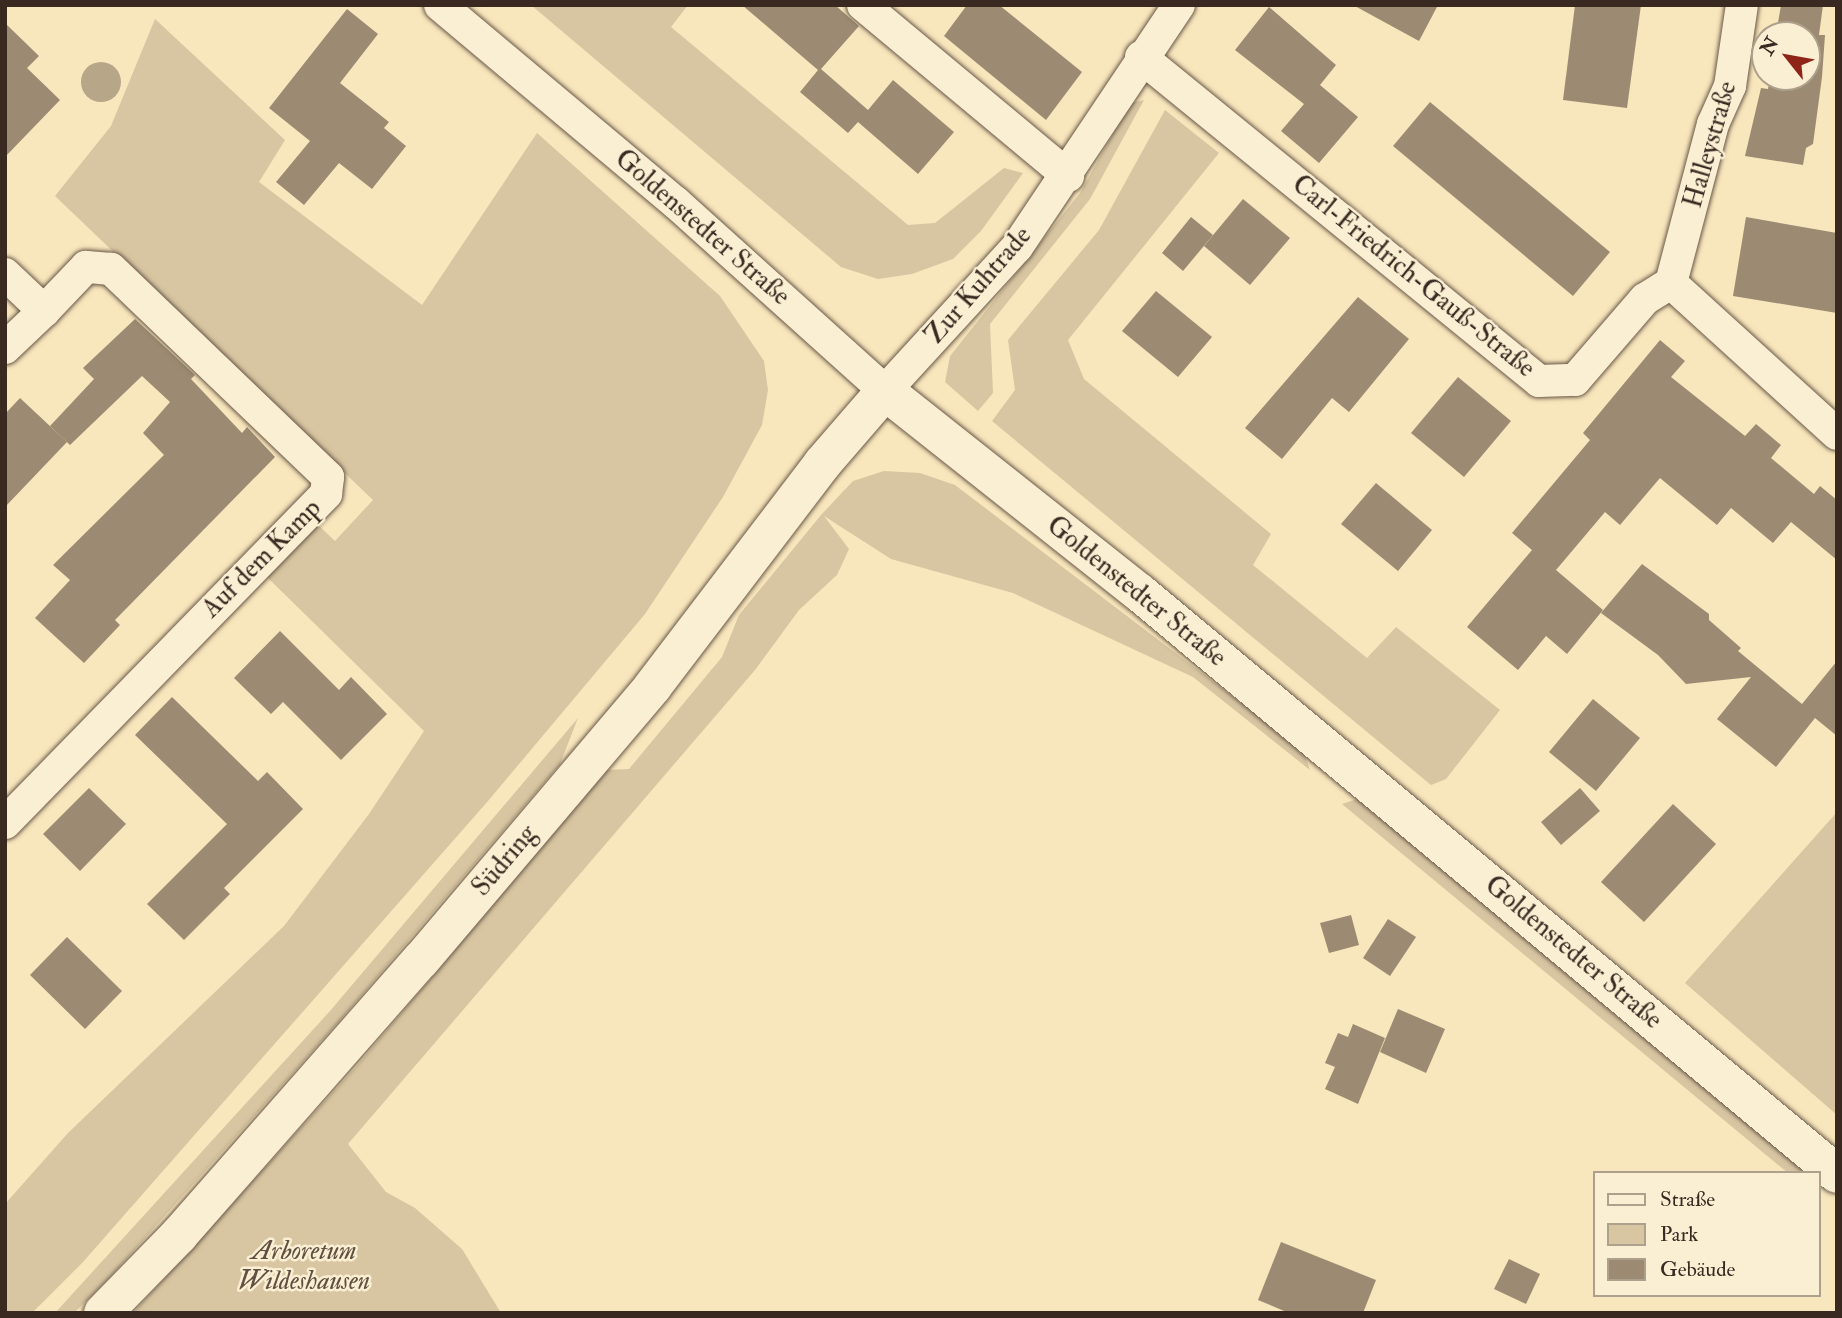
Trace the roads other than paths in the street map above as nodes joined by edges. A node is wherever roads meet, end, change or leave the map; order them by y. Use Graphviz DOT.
graph roads {
  1 [pos="440,5"];
  2 [pos="863,5"];
  3 [pos="1179,5"];
  4 [pos="1742,5"];
  5 [pos="1141,57"];
  6 [pos="1068,176"];
  7 [pos="5,274"];
  8 [pos="1671,284"];
  9 [pos="44,311"];
  10 [pos="5,348"];
  11 [pos="885,391"];
  12 [pos="1837,435"];
  13 [pos="5,823"];
  14 [pos="1837,1174"];
  15 [pos="103,1313"];
  1 -- 11 [label="street, Goldenstedter Straße"];
  2 -- 6 [label="street"];
  3 -- 5 [label="street, Zur Kuhtrade"];
  4 -- 8 [label="street, Halleystraße"];
  5 -- 6 [label="street, Zur Kuhtrade"];
  5 -- 8 [label="street, Carl-Friedrich-Gauß-Straße"];
  6 -- 11 [label="street, Zur Kuhtrade"];
  7 -- 9 [label="street"];
  8 -- 12 [label="street"];
  9 -- 10 [label="street"];
  9 -- 13 [label="street, Auf dem Kamp"];
  11 -- 14 [label="main road, Goldenstedter Straße"];
  11 -- 15 [label="main road, Südring"];
}
